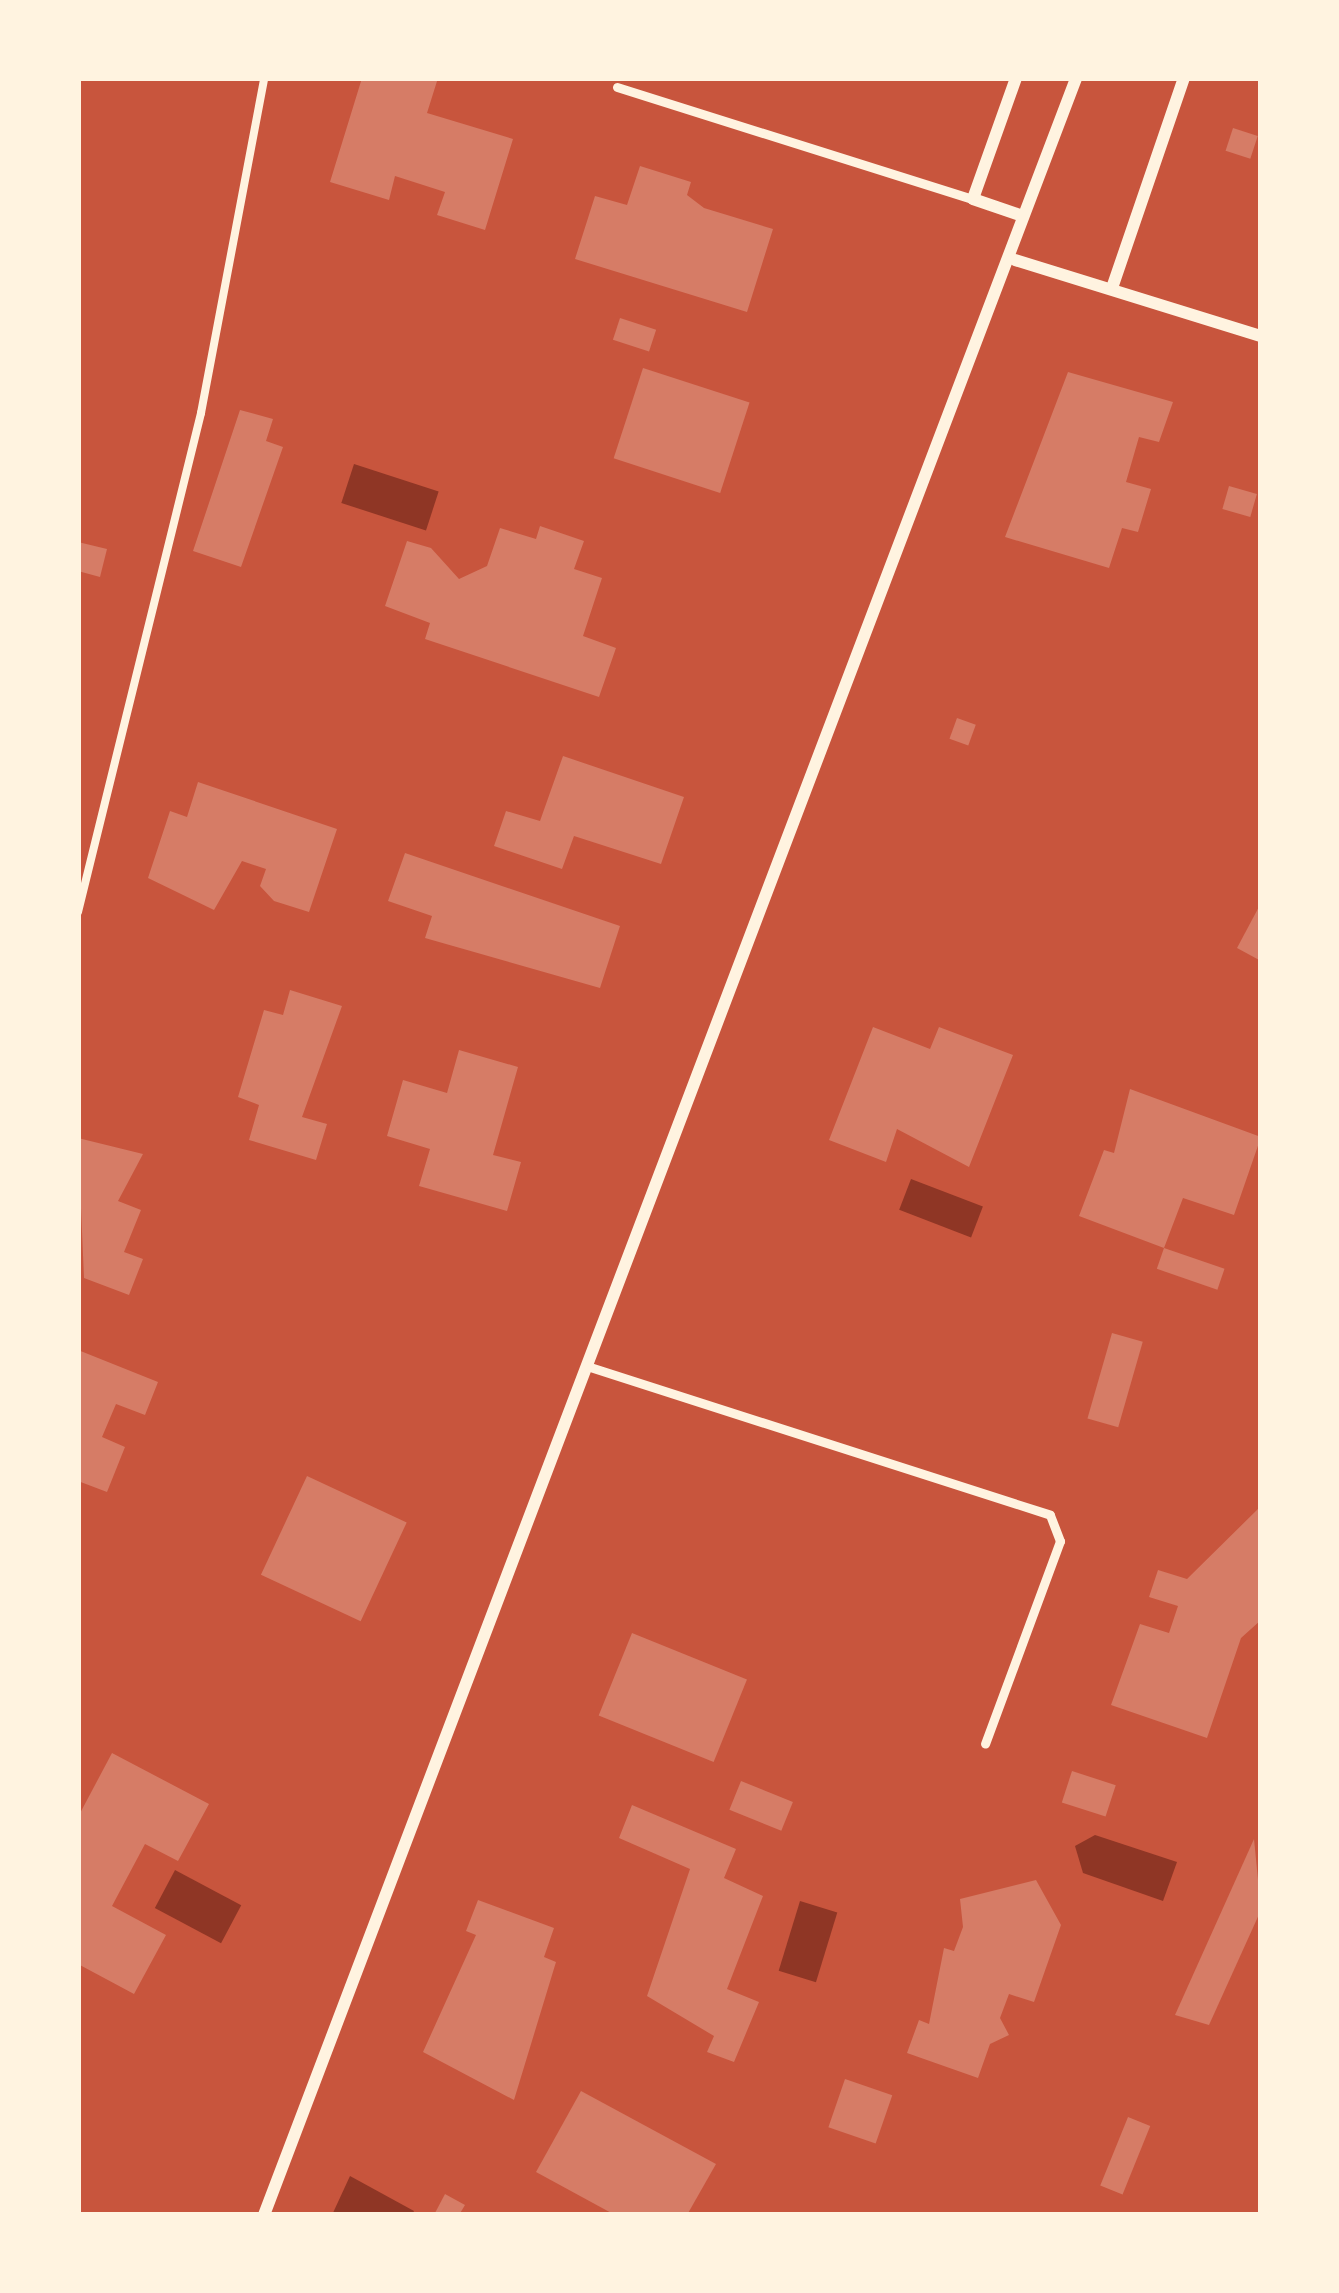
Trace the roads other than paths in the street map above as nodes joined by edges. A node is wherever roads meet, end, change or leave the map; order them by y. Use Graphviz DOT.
graph roads {
  1 [pos="1016,78"];
  2 [pos="1076,78"];
  3 [pos="1184,78"];
  4 [pos="617,86"];
  5 [pos="973,199"];
  6 [pos="1023,216"];
  7 [pos="1015,260"];
  8 [pos="1112,288"];
  9 [pos="1261,336"];
  10 [pos="590,1367"];
  11 [pos="986,1744"];
  12 [pos="264,2215"];
  1 -- 5 [label="street"];
  2 -- 6 [label="street"];
  3 -- 8 [label="street"];
  4 -- 5 [label="lane"];
  5 -- 6 [label="street"];
  6 -- 7 [label="street"];
  7 -- 8 [label="street"];
  7 -- 10 [label="street"];
  8 -- 9 [label="street"];
  10 -- 11 [label="lane"];
  10 -- 12 [label="street"];
}
